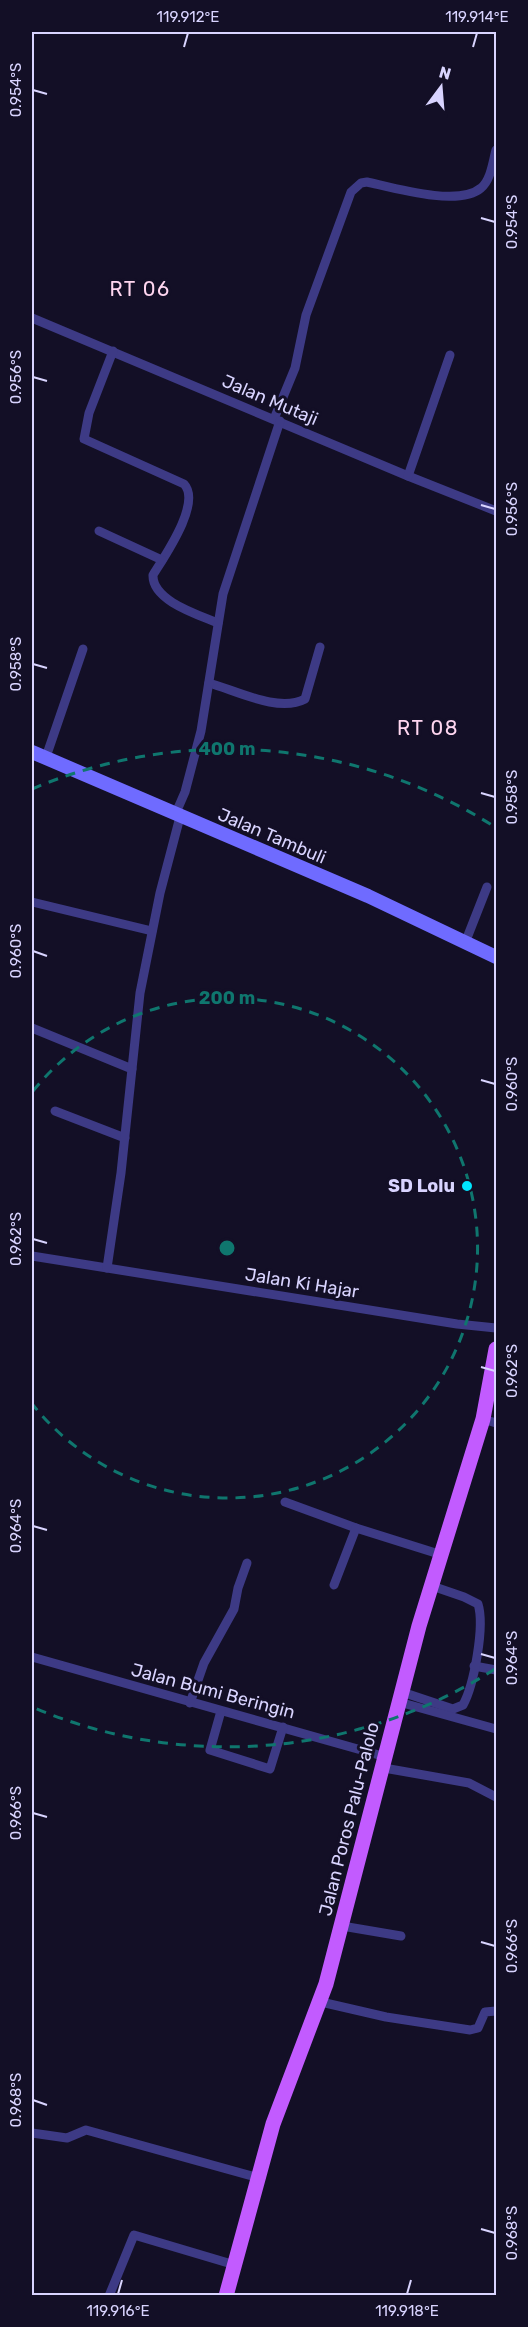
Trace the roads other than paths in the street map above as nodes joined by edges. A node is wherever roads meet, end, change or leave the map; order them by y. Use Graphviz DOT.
graph roads {
  1 [pos="496,150"];
  2 [pos="32,318"];
  3 [pos="113,351"];
  4 [pos="450,355"];
  5 [pos="277,420"];
  6 [pos="408,476"];
  7 [pos="496,511"];
  8 [pos="99,531"];
  9 [pos="162,560"];
  10 [pos="218,622"];
  11 [pos="320,647"];
  12 [pos="83,649"];
  13 [pos="209,683"];
  14 [pos="32,752"];
  15 [pos="46,757"];
  16 [pos="178,816"];
  17 [pos="487,887"];
  18 [pos="32,902"];
  19 [pos="152,932"];
  20 [pos="465,943"];
  21 [pos="496,955"];
  22 [pos="32,1028"];
  23 [pos="132,1069"];
  24 [pos="55,1111"];
  25 [pos="125,1138"];
  26 [pos="32,1256"];
  27 [pos="107,1268"];
  28 [pos="496,1328"];
  29 [pos="496,1349"];
  30 [pos="490,1421"];
  31 [pos="285,1502"];
  32 [pos="356,1528"];
  33 [pos="442,1555"];
  34 [pos="247,1563"];
  35 [pos="334,1585"];
  36 [pos="432,1586"];
  37 [pos="32,1657"];
  38 [pos="474,1666"];
  39 [pos="496,1670"];
  40 [pos="400,1697"];
  41 [pos="190,1702"];
  42 [pos="221,1711"];
  43 [pos="283,1727"];
  44 [pos="496,1728"];
  45 [pos="385,1763"];
  46 [pos="496,1797"];
  47 [pos="342,1926"];
  48 [pos="401,1936"];
  49 [pos="321,2001"];
  50 [pos="496,2011"];
  51 [pos="32,2133"];
  52 [pos="259,2178"];
  53 [pos="235,2265"];
  54 [pos="109,2295"];
  55 [pos="226,2295"];
  1 -- 5 [label="street"];
  2 -- 3 [label="street, Jalan Mutaji"];
  3 -- 5 [label="street, Jalan Mutaji"];
  3 -- 9 [label="street"];
  4 -- 6 [label="street"];
  5 -- 6 [label="street, Jalan Mutaji"];
  5 -- 10 [label="street"];
  6 -- 7 [label="street, Jalan Mutaji"];
  8 -- 9 [label="street"];
  9 -- 10 [label="street"];
  10 -- 13 [label="street"];
  11 -- 13 [label="street"];
  12 -- 15 [label="street"];
  13 -- 16 [label="street"];
  14 -- 15 [label="street, Jalan Tambuli"];
  15 -- 16 [label="street, Jalan Tambuli"];
  16 -- 19 [label="street"];
  16 -- 20 [label="street, Jalan Tambuli"];
  17 -- 20 [label="street"];
  18 -- 19 [label="street"];
  19 -- 23 [label="street"];
  20 -- 21 [label="street, Jalan Tambuli"];
  22 -- 23 [label="street"];
  23 -- 25 [label="street"];
  24 -- 25 [label="street"];
  25 -- 27 [label="street"];
  26 -- 27 [label="street, Jalan Ki Hajar"];
  27 -- 28 [label="street, Jalan Ki Hajar"];
  29 -- 30 [label="main road, Jalan Poros Palu-Palolo"];
  30 -- 33 [label="main road, Jalan Poros Palu-Palolo"];
  31 -- 32 [label="street"];
  32 -- 33 [label="street"];
  32 -- 35 [label="street"];
  33 -- 36 [label="main road, Jalan Poros Palu-Palolo"];
  34 -- 41 [label="street"];
  36 -- 38 [label="street"];
  36 -- 40 [label="main road, Jalan Poros Palu-Palolo"];
  37 -- 41 [label="street, Jalan Bumi Beringin"];
  38 -- 39 [label="street"];
  38 -- 40 [label="street"];
  40 -- 44 [label="street"];
  40 -- 45 [label="main road, Jalan Poros Palu-Palolo"];
  41 -- 42 [label="street, Jalan Bumi Beringin"];
  42 -- 43 [label="street, Jalan Bumi Beringin"];
  42 -- 43 [label="street"];
  43 -- 45 [label="street, Jalan Bumi Beringin"];
  45 -- 46 [label="street, Jalan Bumi Beringin"];
  45 -- 47 [label="main road, Jalan Poros Palu-Palolo"];
  47 -- 48 [label="street"];
  47 -- 49 [label="main road, Jalan Poros Palu-Palolo"];
  49 -- 50 [label="street"];
  49 -- 52 [label="main road, Jalan Poros Palu-Palolo"];
  51 -- 52 [label="street"];
  52 -- 53 [label="main road, Jalan Poros Palu-Palolo"];
  53 -- 54 [label="street"];
  53 -- 55 [label="main road, Jalan Poros Palu-Palolo"];
}
